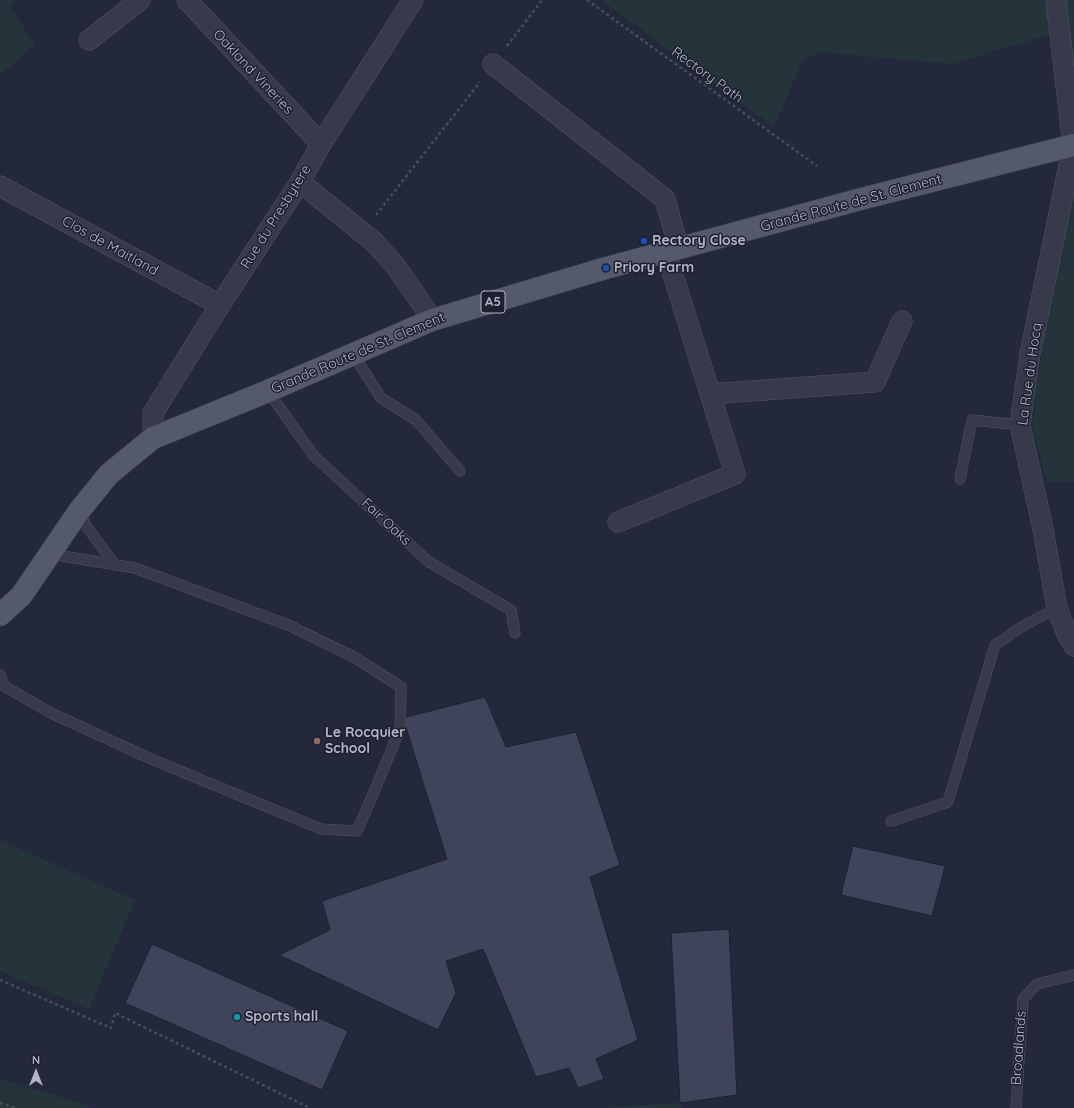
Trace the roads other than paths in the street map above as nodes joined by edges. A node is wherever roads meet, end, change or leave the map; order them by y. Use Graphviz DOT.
graph roads {
  1 [pos="140,0"];
  2 [pos="187,0"];
  3 [pos="413,0"];
  4 [pos="1056,0"];
  5 [pos="89,40"];
  6 [pos="493,64"];
  7 [pos="321,144"];
  8 [pos="1073,146"];
  9 [pos="300,182"];
  10 [pos="0,186"];
  11 [pos="672,251"];
  12 [pos="220,306"];
  13 [pos="432,320"];
  14 [pos="902,321"];
  15 [pos="353,354"];
  16 [pos="268,391"];
  17 [pos="710,394"];
  18 [pos="1020,425"];
  19 [pos="153,438"];
  20 [pos="460,471"];
  21 [pos="960,479"];
  22 [pos="79,511"];
  23 [pos="618,522"];
  24 [pos="50,554"];
  25 [pos="115,565"];
  26 [pos="1057,608"];
  27 [pos="0,615"];
  28 [pos="515,633"];
  29 [pos="1074,646"];
  30 [pos="0,675"];
  31 [pos="892,821"];
  32 [pos="1074,975"];
  33 [pos="1016,1108"];
  1 -- 5 [label="street"];
  2 -- 7 [label="street, Oakland Vineries"];
  3 -- 7 [label="street, Rue du Presbytere"];
  4 -- 8 [label="street, La Rue du Hocq"];
  6 -- 11 [label="street"];
  7 -- 9 [label="street, Rue du Presbytere"];
  8 -- 11 [label="main road, Grande Route de St. Clement / A5"];
  8 -- 18 [label="street, La Rue du Hocq"];
  9 -- 12 [label="street, Rue du Presbytere"];
  9 -- 13 [label="street"];
  10 -- 12 [label="street, Clos de Maitland"];
  11 -- 13 [label="main road, Grande Route de St. Clement / A5"];
  11 -- 17 [label="street"];
  12 -- 19 [label="street, Rue du Presbytere"];
  13 -- 15 [label="main road, Grande Route de St. Clement / A5"];
  14 -- 17 [label="street"];
  15 -- 16 [label="main road, Grande Route de St. Clement / A5"];
  15 -- 20 [label="lane"];
  16 -- 19 [label="main road, Grande Route de St. Clement / A5"];
  16 -- 28 [label="lane, Fair Oaks"];
  17 -- 23 [label="street"];
  18 -- 21 [label="lane"];
  18 -- 26 [label="street, La Rue du Hocq"];
  19 -- 22 [label="main road, Grande Route de St. Clement / A5"];
  22 -- 24 [label="main road, Grande Route de St. Clement / A5"];
  22 -- 25 [label="lane"];
  24 -- 25 [label="lane"];
  24 -- 27 [label="main road, Grande Route de St. Clement / A5"];
  25 -- 30 [label="lane"];
  26 -- 29 [label="street, La Rue du Hocq"];
  26 -- 31 [label="lane"];
  32 -- 33 [label="lane, Broadlands"];
}
